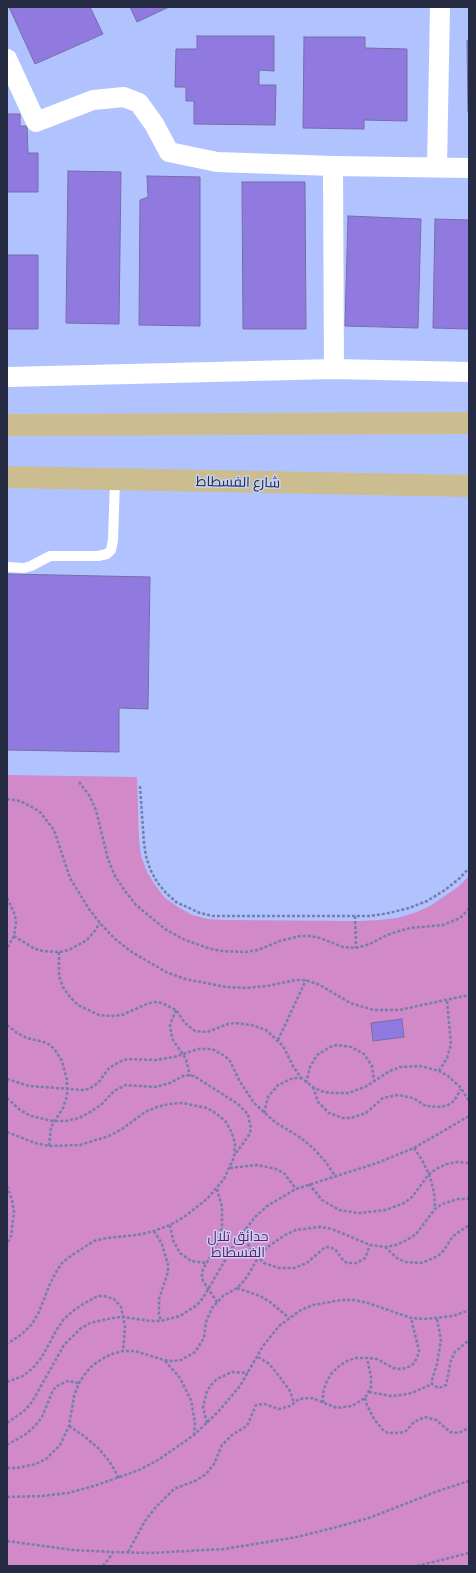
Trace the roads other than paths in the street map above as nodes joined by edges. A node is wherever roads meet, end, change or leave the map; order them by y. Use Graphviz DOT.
graph roads {
  1 [pos="440,7"];
  2 [pos="7,59"];
  3 [pos="333,166"];
  4 [pos="437,167"];
  5 [pos="469,168"];
  6 [pos="334,369"];
  7 [pos="469,372"];
  8 [pos="7,377"];
  9 [pos="469,423"];
  10 [pos="7,424"];
  11 [pos="7,477"];
  12 [pos="115,480"];
  13 [pos="469,486"];
  14 [pos="7,567"];
  1 -- 4 [label="street"];
  2 -- 3 [label="street"];
  3 -- 4 [label="street"];
  3 -- 6 [label="street"];
  4 -- 5 [label="street"];
  6 -- 7 [label="street"];
  6 -- 8 [label="street"];
  9 -- 10 [label="main road"];
  11 -- 12 [label="main road, شارع الفسطاط"];
  12 -- 13 [label="main road, شارع الفسطاط"];
  12 -- 14 [label="lane"];
}
